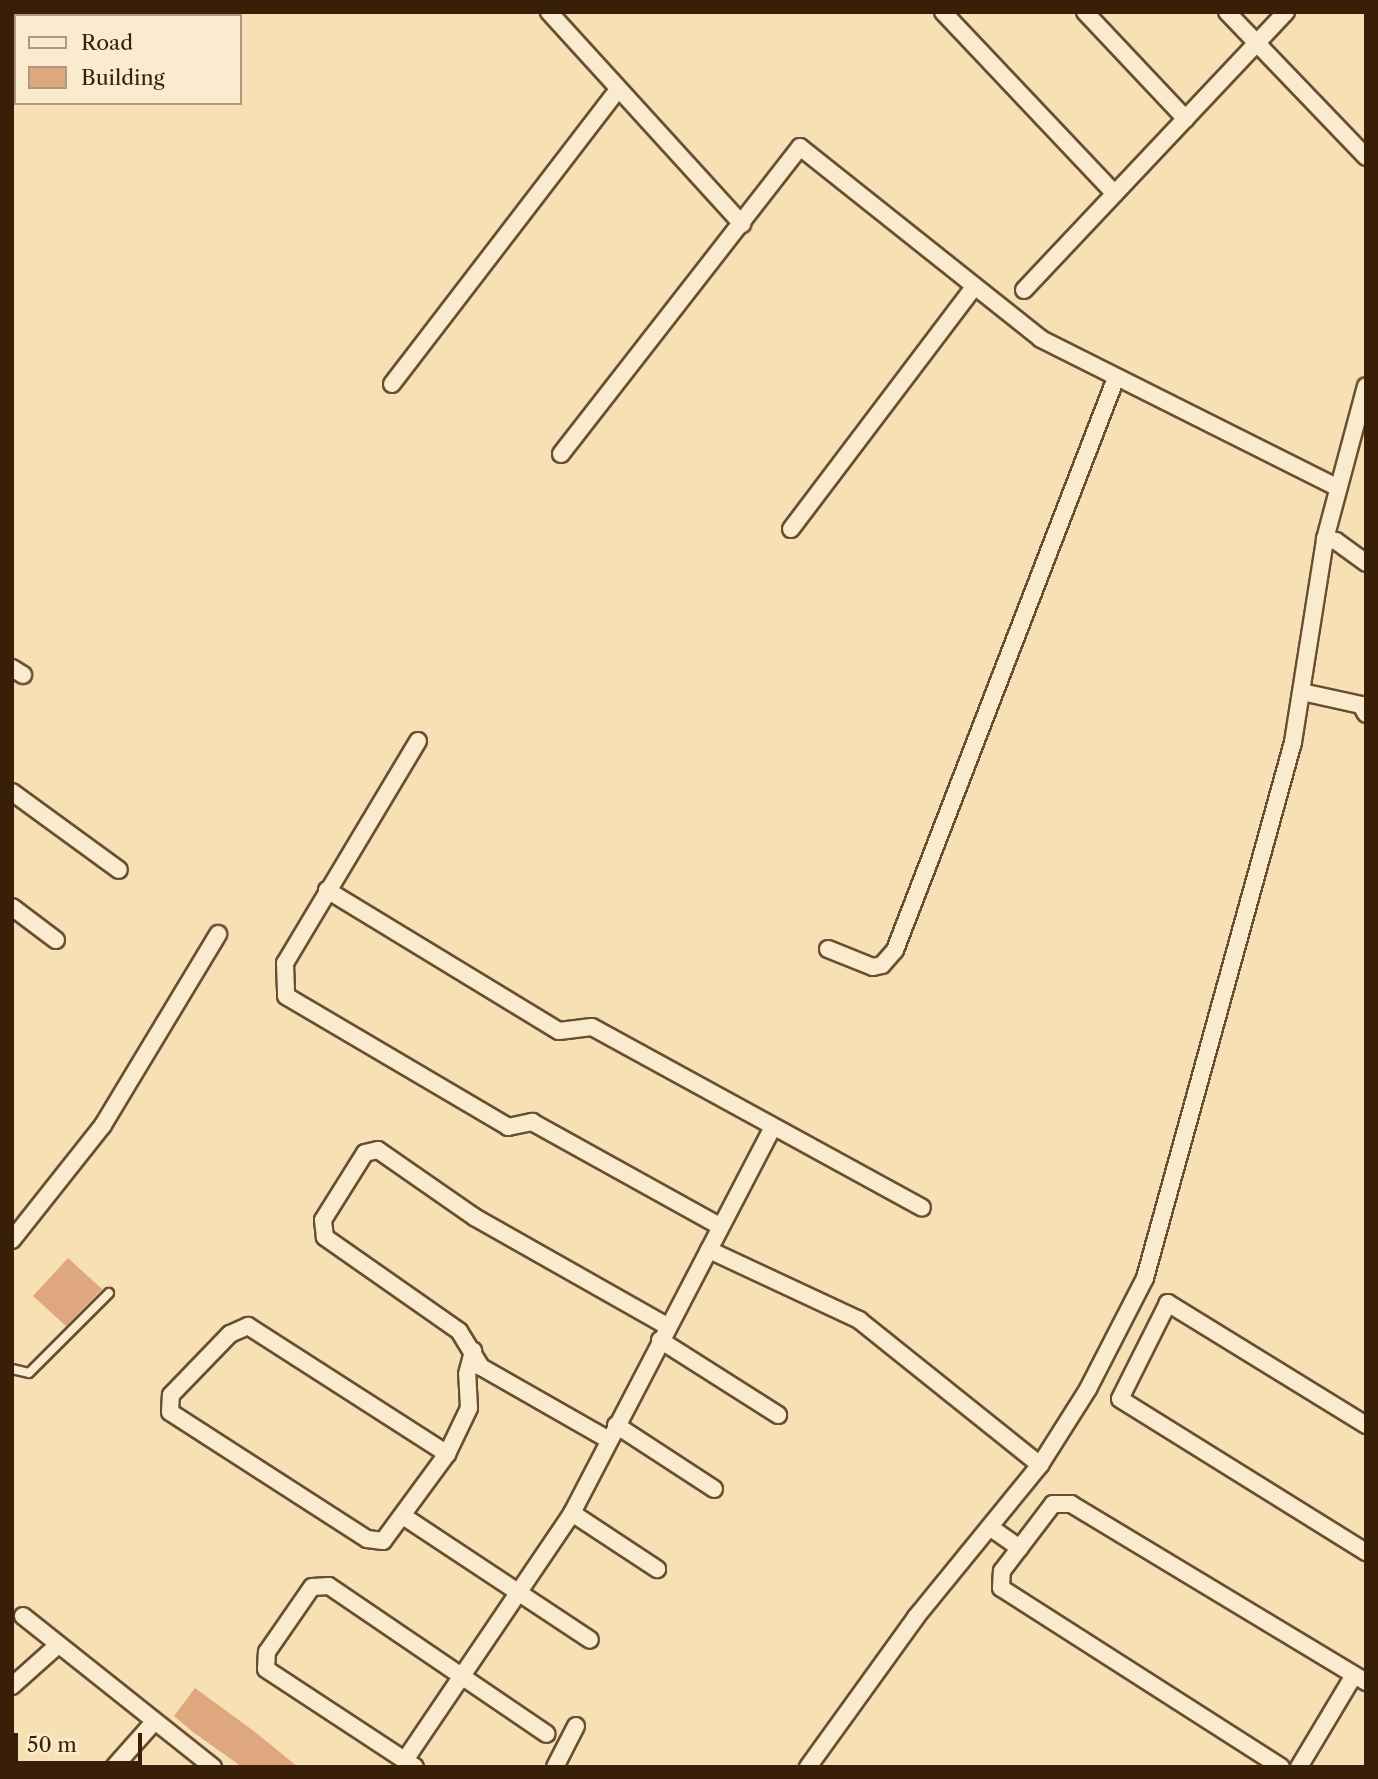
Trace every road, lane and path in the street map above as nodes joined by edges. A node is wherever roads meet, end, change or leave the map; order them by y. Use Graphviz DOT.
graph roads {
  1 [pos="549,12"];
  2 [pos="943,12"];
  3 [pos="1085,12"];
  4 [pos="1227,12"];
  5 [pos="1286,12"];
  6 [pos="1257,43"];
  7 [pos="617,91"];
  8 [pos="1186,119"];
  9 [pos="1366,157"];
  10 [pos="1115,194"];
  11 [pos="742,224"];
  12 [pos="974,286"];
  13 [pos="1024,290"];
  14 [pos="1116,378"];
  15 [pos="392,384"];
  16 [pos="1366,386"];
  17 [pos="561,454"];
  18 [pos="1337,487"];
  19 [pos="791,529"];
  20 [pos="1325,539"];
  21 [pos="1366,563"];
  22 [pos="1302,692"];
  23 [pos="1366,714"];
  24 [pos="418,741"];
  25 [pos="12,792"];
  26 [pos="119,870"];
  27 [pos="327,890"];
  28 [pos="12,907"];
  29 [pos="218,934"];
  30 [pos="56,940"];
  31 [pos="828,949"];
  32 [pos="772,1129"];
  33 [pos="922,1208"];
  34 [pos="719,1226"];
  35 [pos="12,1240"];
  36 [pos="709,1250"];
  37 [pos="109,1293"];
  38 [pos="664,1333"];
  39 [pos="1116,1338"];
  40 [pos="473,1351"];
  41 [pos="1143,1352"];
  42 [pos="12,1369"];
  43 [pos="778,1415"];
  44 [pos="1366,1425"];
  45 [pos="612,1433"];
  46 [pos="447,1454"];
  47 [pos="1040,1465"];
  48 [pos="714,1489"];
  49 [pos="572,1513"];
  50 [pos="403,1516"];
  51 [pos="991,1528"];
  52 [pos="1020,1548"];
  53 [pos="1366,1552"];
  54 [pos="657,1569"];
  55 [pos="521,1594"];
  56 [pos="23,1616"];
  57 [pos="590,1640"];
  58 [pos="58,1645"];
  59 [pos="462,1676"];
  60 [pos="1360,1679"];
  61 [pos="12,1686"];
  62 [pos="154,1722"];
  63 [pos="576,1726"];
  64 [pos="547,1734"];
  65 [pos="410,1763"];
  66 [pos="114,1767"];
  67 [pos="213,1767"];
  68 [pos="555,1767"];
  69 [pos="808,1767"];
  70 [pos="1281,1767"];
  71 [pos="1299,1767"];
  1 -- 7 [label="street"];
  2 -- 10 [label="street"];
  3 -- 8 [label="street"];
  4 -- 6 [label="street"];
  5 -- 6 [label="street"];
  6 -- 8 [label="street"];
  6 -- 9 [label="street"];
  7 -- 11 [label="street"];
  7 -- 15 [label="street"];
  8 -- 10 [label="street"];
  10 -- 13 [label="street"];
  11 -- 12 [label="street"];
  11 -- 17 [label="street"];
  12 -- 14 [label="street"];
  12 -- 19 [label="street"];
  14 -- 18 [label="street"];
  14 -- 31 [label="street"];
  16 -- 18 [label="street"];
  18 -- 20 [label="street"];
  20 -- 21 [label="street"];
  20 -- 22 [label="street"];
  22 -- 23 [label="street"];
  22 -- 39 [label="street"];
  24 -- 27 [label="street"];
  25 -- 26 [label="street"];
  27 -- 32 [label="street"];
  27 -- 34 [label="street"];
  28 -- 30 [label="street"];
  29 -- 35 [label="street"];
  32 -- 33 [label="street"];
  32 -- 34 [label="street"];
  34 -- 36 [label="street"];
  36 -- 38 [label="street"];
  36 -- 47 [label="street"];
  37 -- 42 [label="lane"];
  38 -- 40 [label="street"];
  38 -- 43 [label="street"];
  38 -- 45 [label="street"];
  39 -- 41 [label="street"];
  39 -- 47 [label="street"];
  40 -- 45 [label="street"];
  40 -- 46 [label="street"];
  41 -- 44 [label="street"];
  41 -- 53 [label="street"];
  45 -- 48 [label="street"];
  45 -- 49 [label="street"];
  46 -- 50 [label="street"];
  46 -- 50 [label="street"];
  47 -- 51 [label="street"];
  49 -- 54 [label="street"];
  49 -- 55 [label="street"];
  50 -- 55 [label="street"];
  51 -- 52 [label="street"];
  51 -- 69 [label="street"];
  52 -- 60 [label="street"];
  52 -- 70 [label="street"];
  55 -- 57 [label="street"];
  55 -- 59 [label="street"];
  56 -- 58 [label="street"];
  58 -- 61 [label="street"];
  58 -- 62 [label="street"];
  59 -- 64 [label="street"];
  59 -- 65 [label="street"];
  59 -- 65 [label="street"];
  60 -- 71 [label="street"];
  62 -- 66 [label="street"];
  62 -- 67 [label="street"];
  63 -- 68 [label="street"];
}
